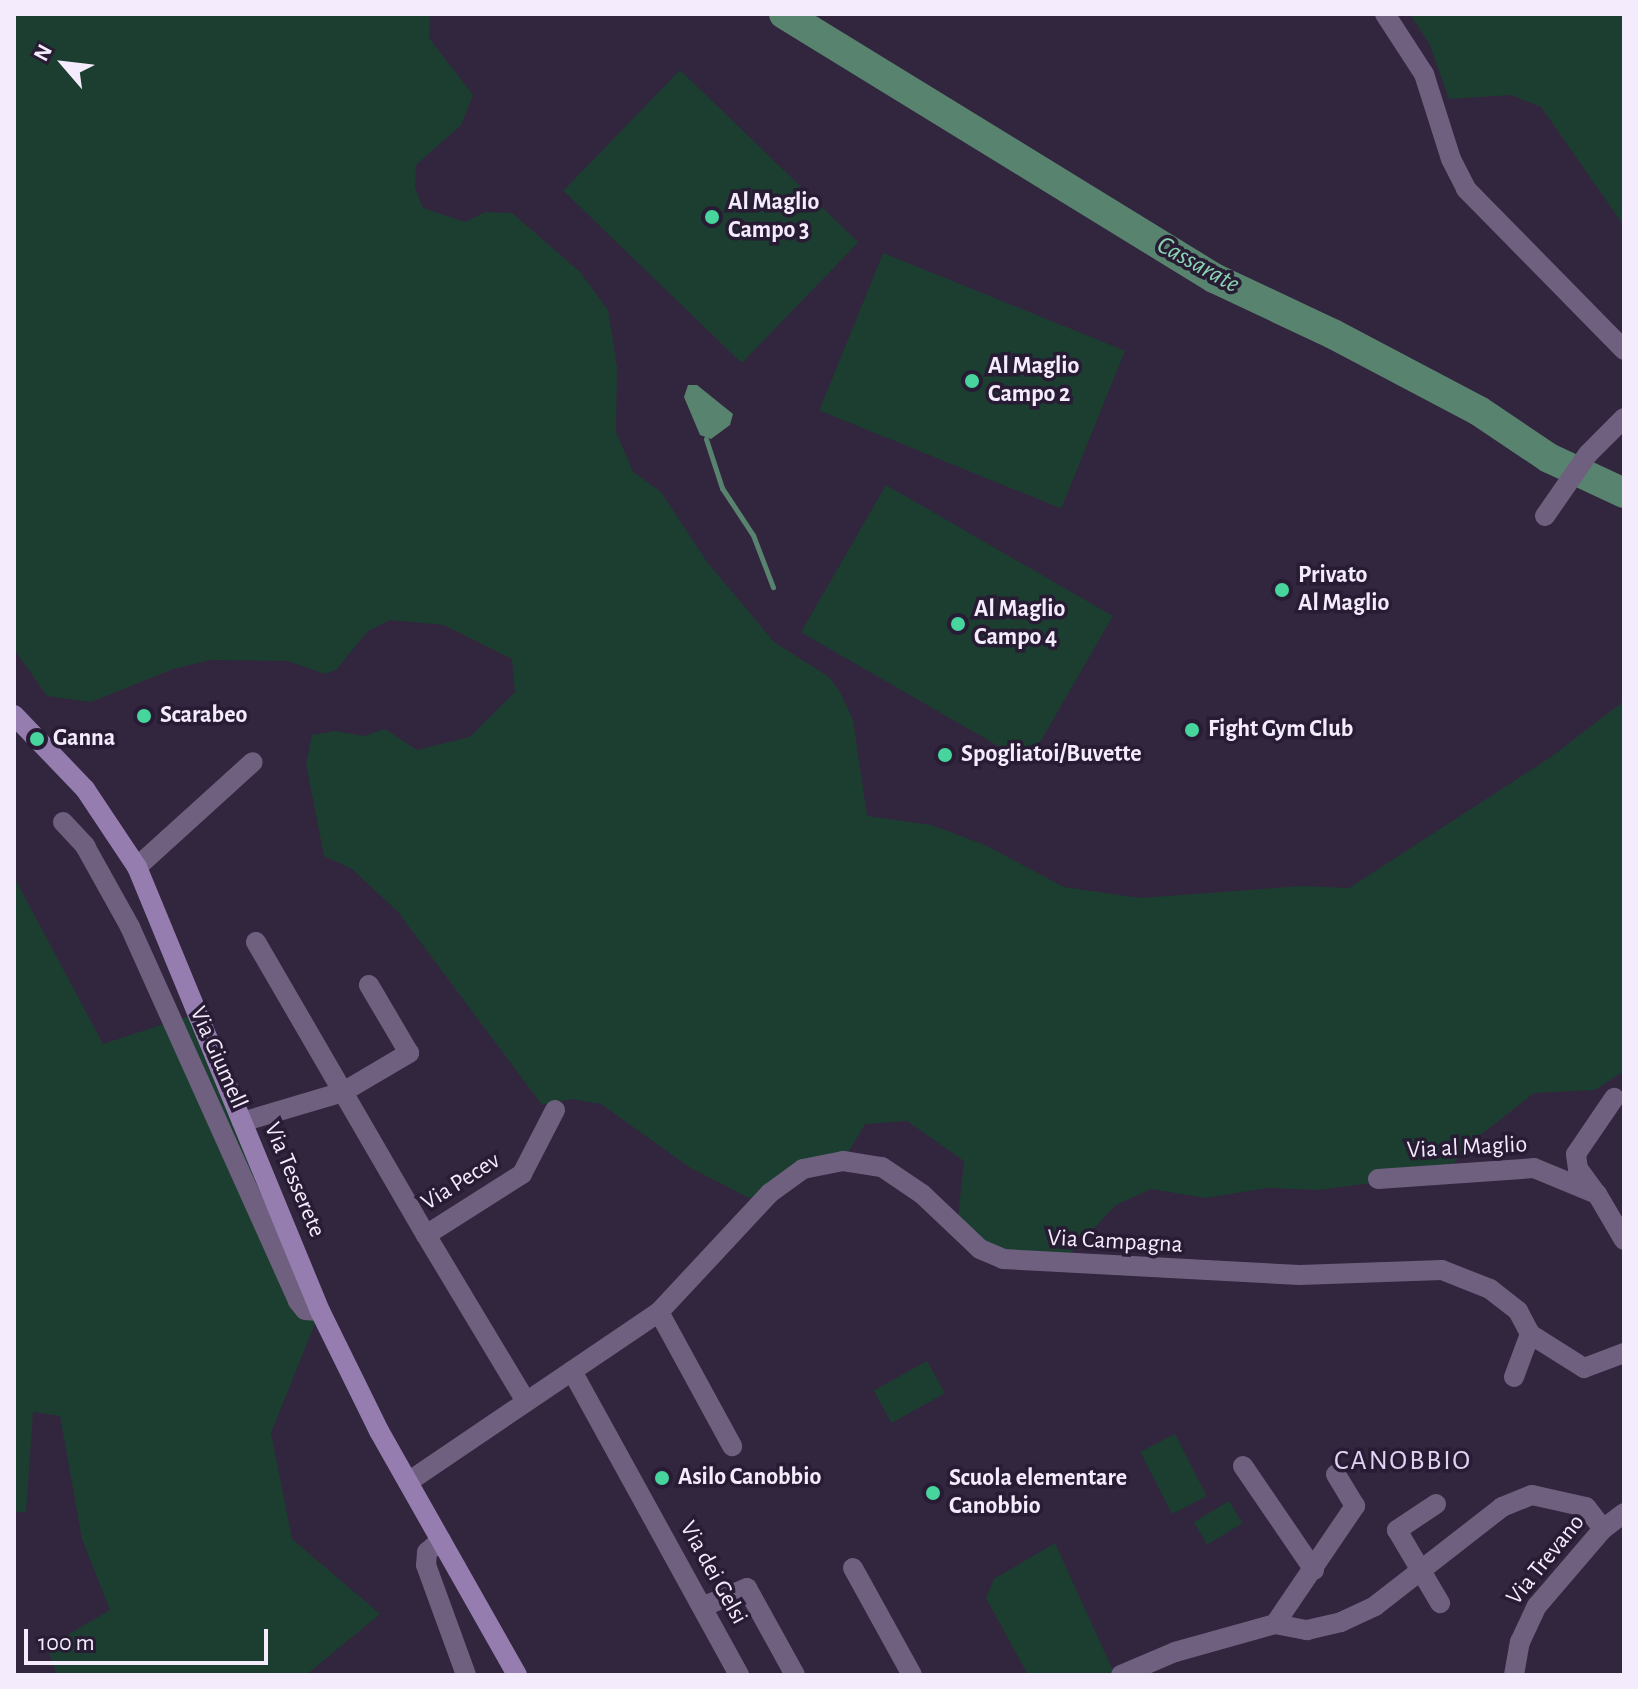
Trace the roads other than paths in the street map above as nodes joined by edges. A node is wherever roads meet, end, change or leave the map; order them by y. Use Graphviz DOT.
graph roads {
  1 [pos="1385,14"];
  2 [pos="1624,350"];
  3 [pos="1624,418"];
  4 [pos="1545,516"];
  5 [pos="14,715"];
  6 [pos="253,762"];
  7 [pos="63,822"];
  8 [pos="137,867"];
  9 [pos="256,942"];
  10 [pos="369,985"];
  11 [pos="343,1092"];
  12 [pos="1614,1098"];
  13 [pos="555,1110"];
  14 [pos="242,1122"];
  15 [pos="1378,1179"];
  16 [pos="1597,1194"];
  17 [pos="426,1235"];
  18 [pos="1624,1240"];
  19 [pos="320,1311"];
  20 [pos="659,1312"];
  21 [pos="1530,1334"];
  22 [pos="1624,1353"];
  23 [pos="572,1371"];
  24 [pos="1514,1377"];
  25 [pos="525,1400"];
  26 [pos="732,1446"];
  27 [pos="1243,1466"];
  28 [pos="1336,1474"];
  29 [pos="408,1482"];
  30 [pos="1436,1504"];
  31 [pos="1612,1522"];
  32 [pos="441,1540"];
  33 [pos="853,1568"];
  34 [pos="1314,1570"];
  35 [pos="1420,1571"];
  36 [pos="1440,1603"];
  37 [pos="702,1607"];
  38 [pos="1275,1624"];
  39 [pos="466,1675"];
  40 [pos="517,1675"];
  41 [pos="739,1675"];
  42 [pos="795,1675"];
  43 [pos="912,1675"];
  44 [pos="1121,1675"];
  45 [pos="1514,1675"];
  1 -- 2 [label="street"];
  3 -- 4 [label="street"];
  5 -- 8 [label="main road, Via Tesserete"];
  6 -- 8 [label="street"];
  7 -- 19 [label="street, Via Giumell"];
  8 -- 14 [label="main road, Via Tesserete"];
  9 -- 11 [label="street, Via Pecev"];
  10 -- 11 [label="street"];
  11 -- 14 [label="street"];
  11 -- 17 [label="street, Via Pecev"];
  12 -- 16 [label="street"];
  13 -- 17 [label="street, Via Pecev"];
  14 -- 19 [label="main road, Via Tesserete"];
  15 -- 16 [label="street, Via al Maglio"];
  16 -- 18 [label="street"];
  17 -- 25 [label="street"];
  19 -- 29 [label="main road, Via Tesserete"];
  20 -- 21 [label="street, Via Campagna"];
  20 -- 23 [label="street, Via Campagna"];
  20 -- 26 [label="street"];
  21 -- 22 [label="street, Via Campagna"];
  21 -- 24 [label="street"];
  23 -- 25 [label="street, Via Campagna"];
  23 -- 37 [label="street, Via dei Gelsi"];
  25 -- 29 [label="street, Via Campagna"];
  27 -- 34 [label="street"];
  28 -- 34 [label="street"];
  29 -- 32 [label="main road, Via Tesserete"];
  30 -- 35 [label="street"];
  31 -- 35 [label="street"];
  31 -- 45 [label="street, Via Trevano"];
  32 -- 39 [label="street"];
  32 -- 40 [label="main road, Via Tesserete"];
  33 -- 43 [label="street"];
  34 -- 38 [label="street"];
  35 -- 36 [label="street"];
  35 -- 38 [label="street"];
  37 -- 41 [label="street, Via dei Gelsi"];
  37 -- 42 [label="street"];
  38 -- 44 [label="street"];
}
